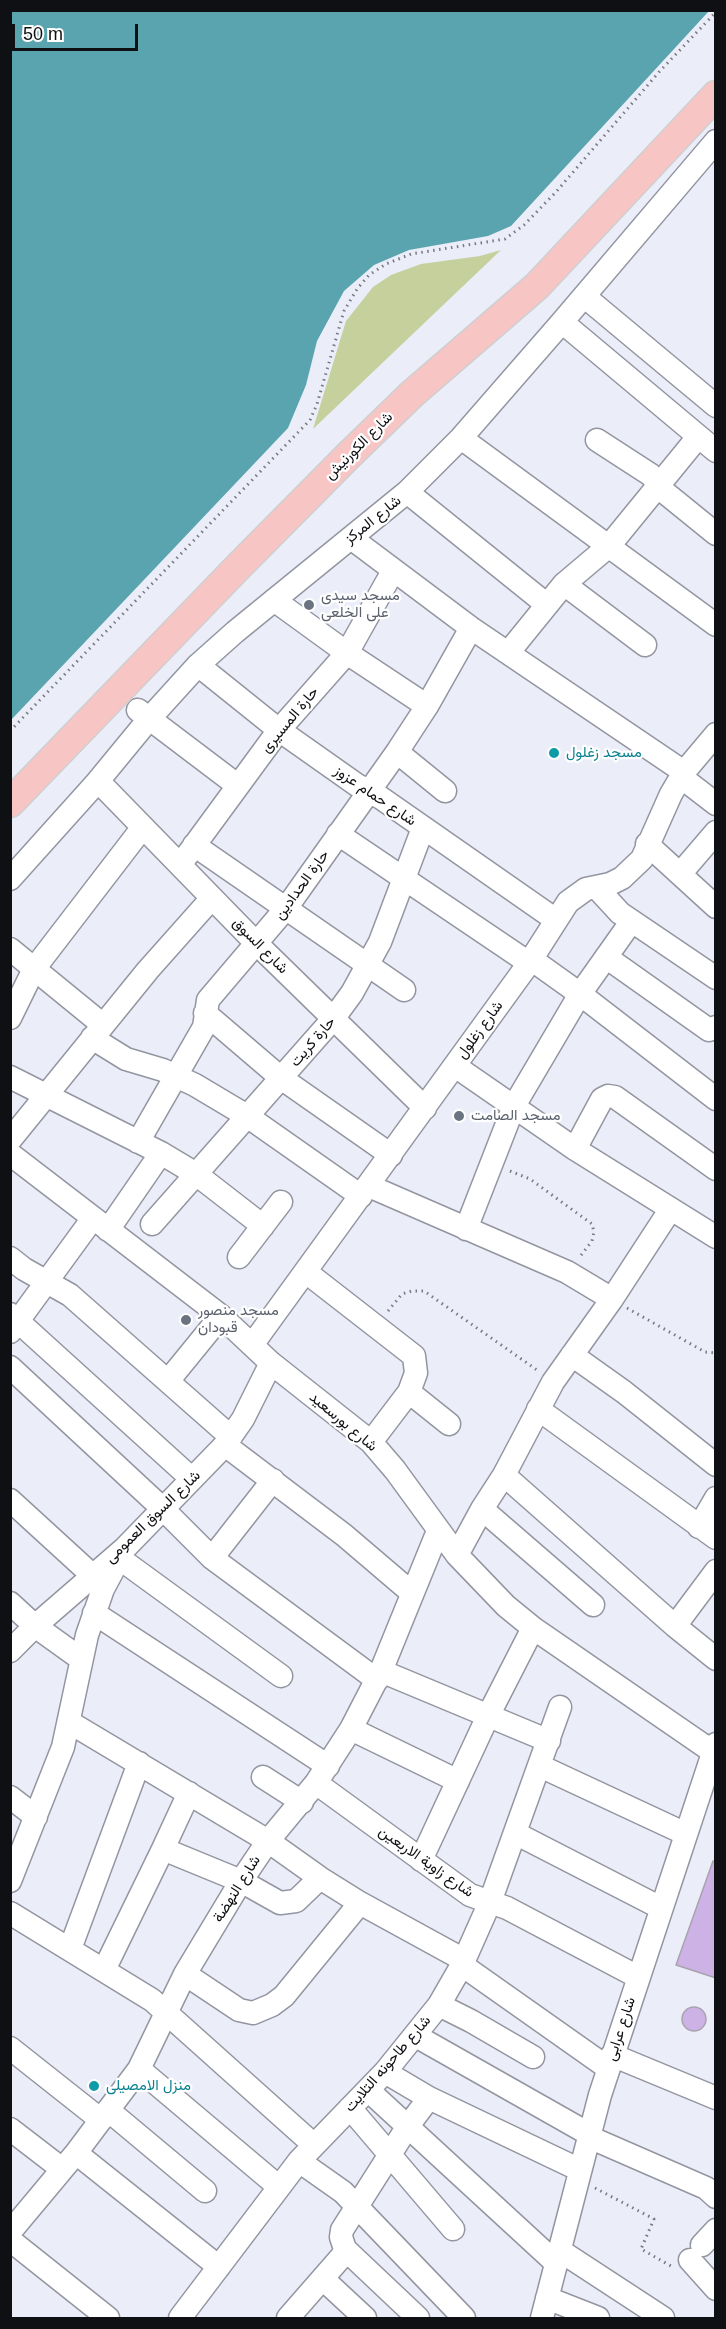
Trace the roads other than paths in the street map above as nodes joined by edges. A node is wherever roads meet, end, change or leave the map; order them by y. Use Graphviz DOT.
graph roads {
  1 [pos="716,72"];
  2 [pos="716,96"];
  3 [pos="716,141"];
  4 [pos="584,296"];
  5 [pos="562,322"];
  6 [pos="716,406"];
  7 [pos="698,437"];
  8 [pos="461,438"];
  9 [pos="597,440"];
  10 [pos="716,451"];
  11 [pos="659,485"];
  12 [pos="407,492"];
  13 [pos="716,534"];
  14 [pos="351,538"];
  15 [pos="609,546"];
  16 [pos="393,571"];
  17 [pos="564,584"];
  18 [pos="274,600"];
  19 [pos="546,604"];
  20 [pos="716,625"];
  21 [pos="471,628"];
  22 [pos="645,645"];
  23 [pos="347,653"];
  24 [pos="508,653"];
  25 [pos="198,665"];
  26 [pos="427,706"];
  27 [pos="143,714"];
  28 [pos="279,730"];
  29 [pos="716,734"];
  30 [pos="397,752"];
  31 [pos="683,774"];
  32 [pos="10,780"];
  33 [pos="98,781"];
  34 [pos="237,785"];
  35 [pos="369,791"];
  36 [pos="445,791"];
  37 [pos="10,804"];
  38 [pos="716,804"];
  39 [pos="143,827"];
  40 [pos="423,828"];
  41 [pos="716,832"];
  42 [pos="338,834"];
  43 [pos="647,844"];
  44 [pos="194,845"];
  45 [pos="180,865"];
  46 [pos="680,874"];
  47 [pos="404,878"];
  48 [pos="10,879"];
  49 [pos="596,887"];
  50 [pos="212,898"];
  51 [pos="716,907"];
  52 [pos="287,908"];
  53 [pos="556,920"];
  54 [pos="632,922"];
  55 [pos="257,944"];
  56 [pos="10,949"];
  57 [pos="606,957"];
  58 [pos="530,961"];
  59 [pos="368,966"];
  60 [pos="34,969"];
  61 [pos="716,978"];
  62 [pos="404,990"];
  63 [pos="580,994"];
  64 [pos="205,1013"];
  65 [pos="10,1018"];
  66 [pos="333,1018"];
  67 [pos="716,1027"];
  68 [pos="97,1031"];
  69 [pos="455,1066"];
  70 [pos="176,1076"];
  71 [pos="10,1077"];
  72 [pos="281,1078"];
  73 [pos="46,1094"];
  74 [pos="716,1099"];
  75 [pos="514,1106"];
  76 [pos="425,1108"];
  77 [pos="247,1116"];
  78 [pos="10,1140"];
  79 [pos="138,1142"];
  80 [pos="575,1149"];
  81 [pos="161,1153"];
  82 [pos="10,1154"];
  83 [pos="391,1155"];
  84 [pos="716,1169"];
  85 [pos="196,1174"];
  86 [pos="365,1191"];
  87 [pos="281,1202"];
  88 [pos="670,1210"];
  89 [pos="101,1224"];
  90 [pos="152,1224"];
  91 [pos="263,1226"];
  92 [pos="466,1229"];
  93 [pos="716,1237"];
  94 [pos="239,1257"];
  95 [pos="10,1258"];
  96 [pos="306,1272"];
  97 [pos="49,1282"];
  98 [pos="612,1299"];
  99 [pos="221,1316"];
  100 [pos="13,1323"];
  101 [pos="252,1345"];
  102 [pos="572,1355"];
  103 [pos="271,1363"];
  104 [pos="10,1367"];
  105 [pos="168,1381"];
  106 [pos="409,1392"];
  107 [pos="538,1409"];
  108 [pos="449,1424"];
  109 [pos="228,1441"];
  110 [pos="371,1442"];
  111 [pos="716,1465"];
  112 [pos="504,1475"];
  113 [pos="192,1479"];
  114 [pos="273,1480"];
  115 [pos="716,1498"];
  116 [pos="10,1500"];
  117 [pos="163,1509"];
  118 [pos="482,1509"];
  119 [pos="438,1531"];
  120 [pos="707,1533"];
  121 [pos="122,1553"];
  122 [pos="457,1556"];
  123 [pos="212,1558"];
  124 [pos="716,1572"];
  125 [pos="92,1575"];
  126 [pos="412,1593"];
  127 [pos="10,1603"];
  128 [pos="593,1605"];
  129 [pos="94,1613"];
  130 [pos="35,1626"];
  131 [pos="675,1626"];
  132 [pos="533,1628"];
  133 [pos="10,1651"];
  134 [pos="81,1659"];
  135 [pos="716,1659"];
  136 [pos="379,1675"];
  137 [pos="281,1676"];
  138 [pos="560,1707"];
  139 [pos="488,1716"];
  140 [pos="69,1722"];
  141 [pos="351,1730"];
  142 [pos="549,1740"];
  143 [pos="715,1750"];
  144 [pos="139,1763"];
  145 [pos="540,1766"];
  146 [pos="322,1774"];
  147 [pos="263,1777"];
  148 [pos="458,1781"];
  149 [pos="189,1792"];
  150 [pos="10,1797"];
  151 [pos="302,1802"];
  152 [pos="706,1802"];
  153 [pos="36,1817"];
  154 [pos="515,1833"];
  155 [pos="686,1834"];
  156 [pos="268,1841"];
  157 [pos="164,1849"];
  158 [pos="421,1860"];
  159 [pos="12,1872"];
  160 [pos="320,1878"];
  161 [pos="241,1881"];
  162 [pos="490,1902"];
  163 [pos="360,1903"];
  164 [pos="661,1908"];
  165 [pos="10,1913"];
  166 [pos="70,1949"];
  167 [pos="463,1963"];
  168 [pos="104,1970"];
  169 [pos="185,1974"];
  170 [pos="638,1977"];
  171 [pos="439,2005"];
  172 [pos="165,2012"];
  173 [pos="416,2036"];
  174 [pos="10,2048"];
  175 [pos="533,2057"];
  176 [pos="610,2061"];
  177 [pos="138,2069"];
  178 [pos="385,2072"];
  179 [pos="368,2090"];
  180 [pos="429,2098"];
  181 [pos="716,2098"];
  182 [pos="350,2108"];
  183 [pos="105,2115"];
  184 [pos="408,2126"];
  185 [pos="10,2129"];
  186 [pos="589,2136"];
  187 [pos="306,2153"];
  188 [pos="390,2155"];
  189 [pos="69,2161"];
  190 [pos="578,2175"];
  191 [pos="279,2187"];
  192 [pos="204,2191"];
  193 [pos="716,2197"];
  194 [pos="357,2207"];
  195 [pos="453,2229"];
  196 [pos="10,2232"];
  197 [pos="10,2240"];
  198 [pos="703,2245"];
  199 [pos="345,2249"];
  200 [pos="558,2256"];
  201 [pos="219,2267"];
  202 [pos="323,2279"];
  203 [pos="716,2289"];
  204 [pos="545,2308"];
  205 [pos="84,2311"];
  206 [pos="108,2319"];
  207 [pos="180,2319"];
  208 [pos="288,2319"];
  209 [pos="365,2319"];
  210 [pos="418,2319"];
  211 [pos="464,2319"];
  212 [pos="598,2319"];
  213 [pos="663,2319"];
  1 -- 32 [label="main road, شارع الكورنيش"];
  2 -- 37 [label="main road, شارع الكورنيش"];
  3 -- 4 [label="street, شارع المركز"];
  4 -- 5 [label="street, شارع المركز"];
  4 -- 6 [label="street"];
  5 -- 7 [label="street"];
  5 -- 8 [label="street, شارع المركز"];
  7 -- 10 [label="street"];
  7 -- 11 [label="street"];
  8 -- 12 [label="street, شارع المركز"];
  8 -- 15 [label="street"];
  9 -- 11 [label="street"];
  11 -- 13 [label="street"];
  11 -- 15 [label="street"];
  12 -- 14 [label="street, شارع المركز"];
  12 -- 19 [label="street"];
  14 -- 16 [label="street"];
  14 -- 18 [label="street, شارع المركز"];
  15 -- 17 [label="street"];
  15 -- 20 [label="street"];
  16 -- 21 [label="street"];
  16 -- 23 [label="street, حارة المسيرى"];
  17 -- 19 [label="street"];
  17 -- 22 [label="street"];
  18 -- 23 [label="street"];
  18 -- 25 [label="street, شارع المركز"];
  19 -- 24 [label="street"];
  21 -- 24 [label="street"];
  21 -- 26 [label="street, حارة الحدادين"];
  23 -- 26 [label="street"];
  23 -- 28 [label="street, حارة المسيرى"];
  24 -- 31 [label="street"];
  25 -- 27 [label="street, شارع المركز"];
  25 -- 28 [label="street, شارع حمام عزوز"];
  26 -- 30 [label="street, حارة الحدادين"];
  27 -- 33 [label="street, شارع المركز"];
  27 -- 34 [label="street"];
  28 -- 34 [label="street, حارة المسيرى"];
  28 -- 35 [label="street, شارع حمام عزوز"];
  29 -- 31 [label="street, شارع زغلول"];
  30 -- 35 [label="street, حارة الحدادين"];
  30 -- 36 [label="street"];
  31 -- 38 [label="street"];
  31 -- 43 [label="street, شارع زغلول"];
  33 -- 39 [label="street, شارع السوق"];
  33 -- 48 [label="street, شارع المركز"];
  34 -- 44 [label="street, حارة المسيرى"];
  35 -- 40 [label="street, شارع حمام عزوز"];
  35 -- 42 [label="street, حارة الحدادين"];
  39 -- 45 [label="street, شارع السوق"];
  39 -- 60 [label="street"];
  40 -- 47 [label="street, حارة كريت"];
  40 -- 53 [label="street, شارع حمام عزوز"];
  41 -- 46 [label="street"];
  42 -- 47 [label="street"];
  42 -- 52 [label="street, حارة الحدادين"];
  43 -- 46 [label="street"];
  43 -- 49 [label="street, شارع زغلول"];
  44 -- 45 [label="street, حارة المسيرى"];
  44 -- 52 [label="street"];
  45 -- 50 [label="street, شارع السوق"];
  46 -- 51 [label="street"];
  47 -- 58 [label="street"];
  47 -- 59 [label="street, حارة كريت"];
  49 -- 53 [label="street, شارع زغلول"];
  49 -- 54 [label="street"];
  50 -- 55 [label="street, شارع السوق"];
  50 -- 68 [label="street"];
  52 -- 55 [label="street, حارة الحدادين"];
  52 -- 59 [label="street"];
  53 -- 58 [label="street, شارع زغلول"];
  54 -- 57 [label="street"];
  54 -- 61 [label="street"];
  55 -- 64 [label="street, حارة الحدادين"];
  55 -- 66 [label="street, شارع السوق"];
  56 -- 60 [label="street"];
  57 -- 63 [label="street"];
  57 -- 67 [label="street"];
  58 -- 63 [label="street"];
  58 -- 69 [label="street, شارع زغلول"];
  59 -- 62 [label="street"];
  59 -- 66 [label="street, حارة كريت"];
  60 -- 65 [label="street"];
  60 -- 68 [label="street"];
  63 -- 74 [label="street"];
  63 -- 75 [label="street"];
  64 -- 70 [label="street, حارة الحدادين"];
  64 -- 72 [label="street"];
  66 -- 72 [label="street, حارة كريت"];
  66 -- 76 [label="street, شارع السوق"];
  68 -- 70 [label="street"];
  68 -- 73 [label="street"];
  69 -- 75 [label="street"];
  69 -- 76 [label="street, شارع زغلول"];
  70 -- 77 [label="street"];
  70 -- 79 [label="street, حارة الحدادين"];
  71 -- 73 [label="street"];
  72 -- 77 [label="street, حارة كريت"];
  72 -- 83 [label="street"];
  73 -- 78 [label="street"];
  73 -- 79 [label="street"];
  75 -- 80 [label="street"];
  75 -- 92 [label="street"];
  76 -- 83 [label="street, شارع زغلول"];
  77 -- 85 [label="street, حارة كريت"];
  77 -- 86 [label="street"];
  79 -- 81 [label="street"];
  80 -- 84 [label="street"];
  80 -- 88 [label="street"];
  81 -- 85 [label="street"];
  81 -- 89 [label="street"];
  82 -- 89 [label="street, شارع بورسعيد"];
  83 -- 86 [label="street, شارع زغلول"];
  85 -- 90 [label="street, حارة كريت"];
  85 -- 91 [label="street"];
  86 -- 92 [label="street"];
  86 -- 96 [label="street, شارع زغلول"];
  87 -- 91 [label="street"];
  88 -- 93 [label="street"];
  88 -- 98 [label="street"];
  89 -- 97 [label="street"];
  89 -- 99 [label="street, شارع بورسعيد"];
  91 -- 94 [label="street"];
  92 -- 98 [label="street"];
  95 -- 97 [label="street"];
  96 -- 101 [label="street, شارع زغلول"];
  96 -- 106 [label="street"];
  97 -- 100 [label="street"];
  97 -- 105 [label="street"];
  98 -- 102 [label="street"];
  99 -- 101 [label="street, شارع بورسعيد"];
  99 -- 105 [label="street"];
  100 -- 113 [label="street"];
  101 -- 103 [label="street, شارع بورسعيد"];
  102 -- 107 [label="street"];
  102 -- 111 [label="street"];
  103 -- 109 [label="street, شارع السوق العمومى"];
  103 -- 110 [label="street, شارع بورسعيد"];
  104 -- 117 [label="street"];
  105 -- 109 [label="street"];
  106 -- 108 [label="street"];
  106 -- 110 [label="street"];
  107 -- 112 [label="street"];
  107 -- 120 [label="street"];
  109 -- 113 [label="street, شارع السوق العمومى"];
  109 -- 114 [label="street"];
  110 -- 119 [label="street, شارع بورسعيد"];
  112 -- 118 [label="street"];
  112 -- 131 [label="street"];
  113 -- 117 [label="street, شارع السوق العمومى"];
  114 -- 123 [label="street"];
  114 -- 126 [label="street"];
  115 -- 120 [label="street"];
  116 -- 125 [label="street"];
  117 -- 121 [label="street, شارع السوق العمومى"];
  117 -- 123 [label="street"];
  118 -- 122 [label="street"];
  118 -- 128 [label="street"];
  119 -- 122 [label="street, شارع بورسعيد"];
  119 -- 126 [label="street, شارع النهضة"];
  121 -- 125 [label="street, شارع السوق العمومى"];
  121 -- 129 [label="street"];
  121 -- 137 [label="street"];
  122 -- 132 [label="street, شارع بورسعيد"];
  123 -- 136 [label="street"];
  124 -- 131 [label="street"];
  125 -- 130 [label="street, شارع السوق العمومى"];
  126 -- 136 [label="street, شارع النهضة"];
  127 -- 130 [label="street"];
  129 -- 134 [label="street"];
  129 -- 146 [label="street, شارع زاوية الاربعين"];
  130 -- 133 [label="street, شارع السوق العمومى"];
  130 -- 134 [label="street"];
  131 -- 135 [label="street"];
  132 -- 139 [label="street"];
  132 -- 143 [label="street, شارع بورسعيد"];
  134 -- 140 [label="street"];
  136 -- 139 [label="street"];
  136 -- 141 [label="street, شارع النهضة"];
  138 -- 142 [label="street, شارع طاحونه التلايت"];
  139 -- 142 [label="street"];
  139 -- 148 [label="street"];
  140 -- 144 [label="street"];
  140 -- 153 [label="street"];
  141 -- 146 [label="street, شارع النهضة"];
  141 -- 148 [label="street"];
  142 -- 145 [label="street, شارع طاحونه التلايت"];
  143 -- 152 [label="street, شارع عرابى"];
  144 -- 149 [label="street"];
  144 -- 166 [label="street"];
  145 -- 154 [label="street, شارع طاحونه التلايت"];
  145 -- 155 [label="street"];
  146 -- 151 [label="street, شارع النهضة"];
  146 -- 158 [label="street, شارع زاوية الاربعين"];
  147 -- 151 [label="street"];
  148 -- 158 [label="street"];
  149 -- 156 [label="street"];
  149 -- 157 [label="street"];
  150 -- 153 [label="street"];
  151 -- 156 [label="street, شارع النهضة"];
  152 -- 155 [label="street, شارع عرابى"];
  153 -- 159 [label="street"];
  154 -- 162 [label="street, شارع طاحونه التلايت"];
  154 -- 164 [label="street"];
  155 -- 164 [label="street, شارع عرابى"];
  156 -- 160 [label="street"];
  156 -- 161 [label="street, شارع النهضة"];
  157 -- 161 [label="street"];
  157 -- 168 [label="street"];
  158 -- 162 [label="street, شارع زاوية الاربعين"];
  160 -- 161 [label="street"];
  160 -- 163 [label="street"];
  161 -- 169 [label="street, شارع النهضة"];
  162 -- 167 [label="street, شارع طاحونه التلايت"];
  162 -- 170 [label="street, شارع زاوية الاربعين"];
  163 -- 167 [label="street"];
  163 -- 169 [label="street"];
  164 -- 170 [label="street, شارع عرابى"];
  165 -- 166 [label="street"];
  166 -- 168 [label="street"];
  167 -- 171 [label="street, شارع طاحونه التلايت"];
  167 -- 176 [label="street"];
  168 -- 172 [label="street"];
  169 -- 172 [label="street, شارع النهضة"];
  170 -- 176 [label="street, شارع عرابى"];
  171 -- 173 [label="street, شارع طاحونه التلايت"];
  171 -- 175 [label="street"];
  172 -- 177 [label="street, شارع النهضة"];
  172 -- 187 [label="street"];
  173 -- 178 [label="street, شارع طاحونه التلايت"];
  173 -- 186 [label="street"];
  174 -- 183 [label="street"];
  176 -- 181 [label="street"];
  176 -- 186 [label="street, شارع عرابى"];
  177 -- 183 [label="street, شارع النهضة"];
  177 -- 191 [label="street"];
  178 -- 179 [label="street, شارع طاحونه التلايت"];
  178 -- 180 [label="street"];
  179 -- 182 [label="street, شارع طاحونه التلايت"];
  179 -- 184 [label="street"];
  180 -- 184 [label="street"];
  180 -- 190 [label="street"];
  182 -- 187 [label="street, شارع طاحونه التلايت"];
  182 -- 188 [label="street"];
  183 -- 189 [label="street, شارع النهضة"];
  183 -- 192 [label="street"];
  184 -- 188 [label="street"];
  184 -- 200 [label="street"];
  185 -- 189 [label="street"];
  186 -- 190 [label="street, شارع عرابى"];
  186 -- 193 [label="street"];
  187 -- 191 [label="street, شارع طاحونه التلايت"];
  187 -- 194 [label="street"];
  188 -- 194 [label="street"];
  188 -- 195 [label="street"];
  189 -- 196 [label="street, شارع النهضة"];
  189 -- 201 [label="street"];
  190 -- 200 [label="street, شارع عرابى"];
  191 -- 201 [label="street, شارع طاحونه التلايت"];
  194 -- 199 [label="street"];
  194 -- 211 [label="street"];
  197 -- 205 [label="street"];
  198 -- 203 [label="street"];
  199 -- 202 [label="street"];
  199 -- 210 [label="street"];
  200 -- 204 [label="street, شارع عرابى"];
  200 -- 213 [label="street"];
  201 -- 207 [label="street, شارع طاحونه التلايت"];
  202 -- 208 [label="street"];
  202 -- 209 [label="street"];
  204 -- 212 [label="street"];
  205 -- 206 [label="street"];
}
